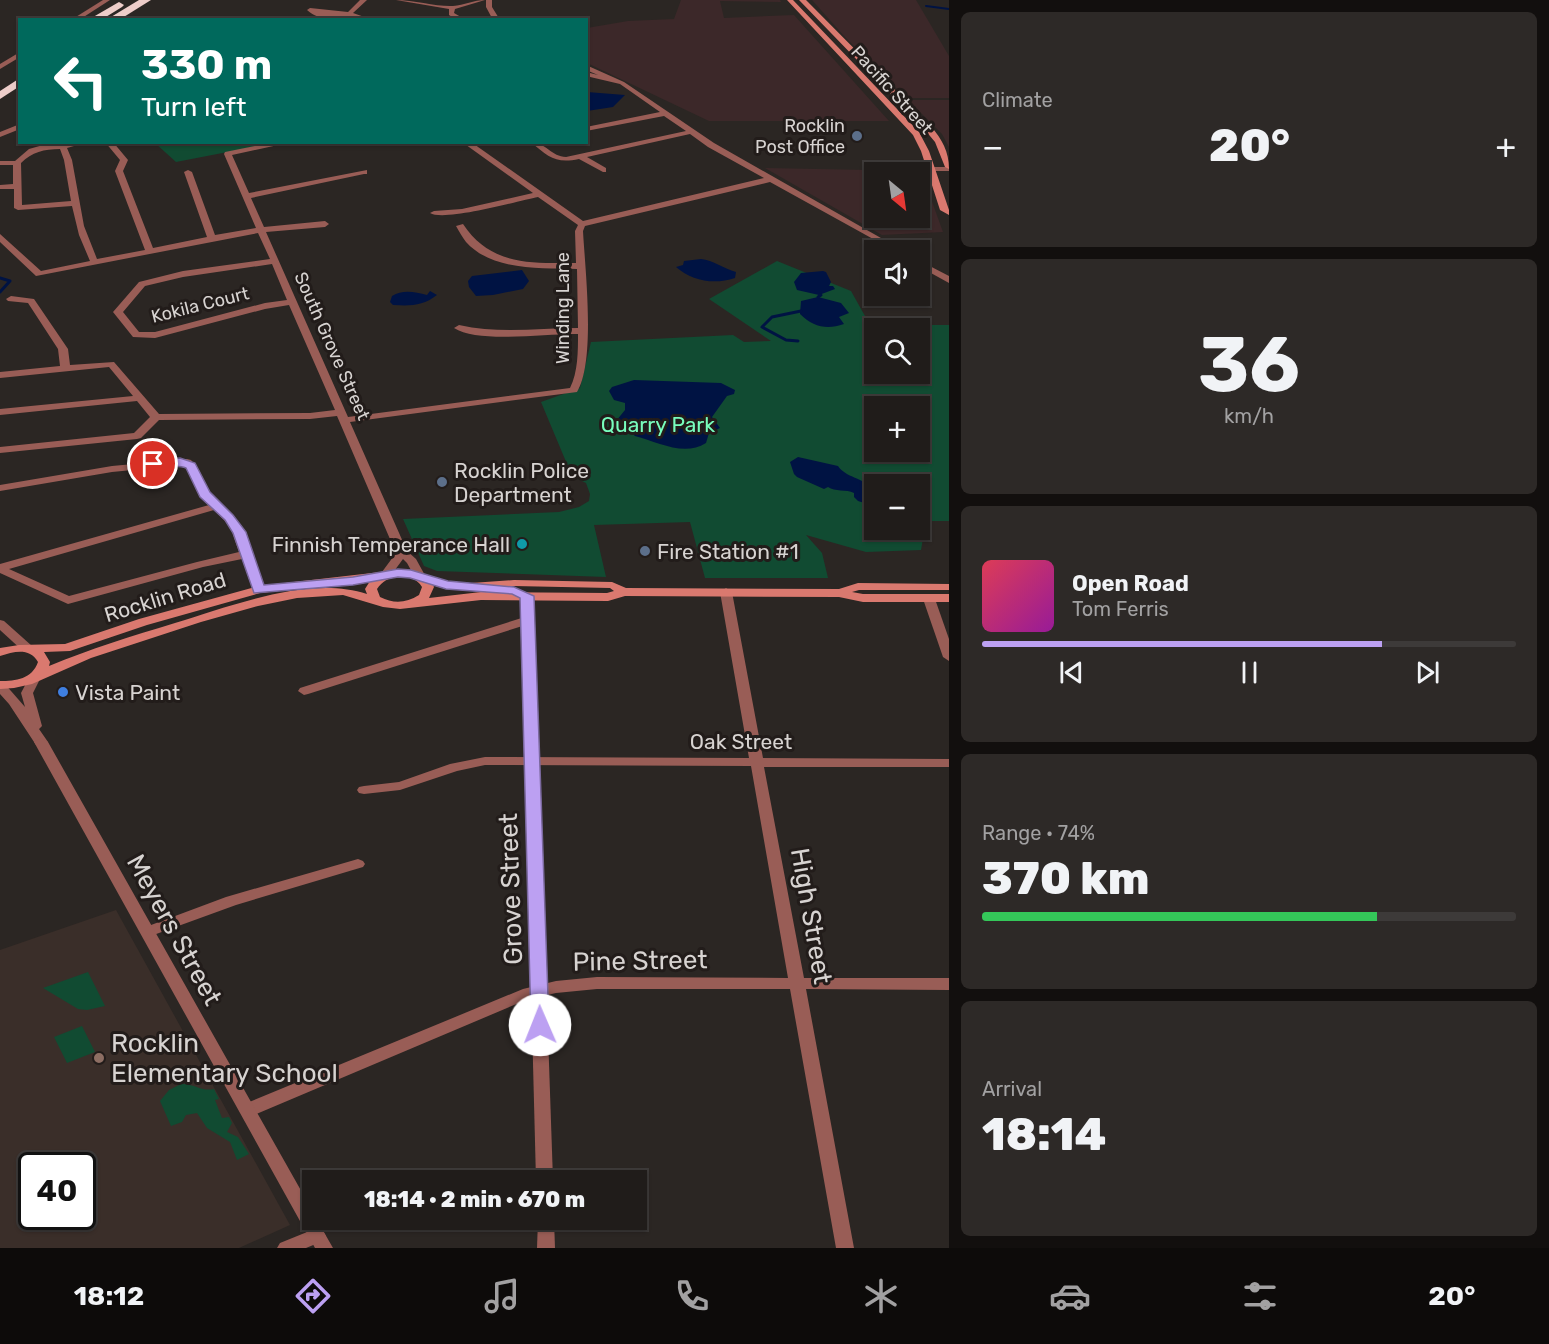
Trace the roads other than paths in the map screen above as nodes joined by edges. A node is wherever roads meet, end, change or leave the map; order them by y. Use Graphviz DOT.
graph roads {
  1 [pos="107,0"];
  2 [pos="128,0"];
  3 [pos="146,0"];
  4 [pos="364,0"];
  5 [pos="399,0"];
  6 [pos="482,0"];
  7 [pos="489,0"];
  8 [pos="790,0"];
  9 [pos="802,0"];
  10 [pos="807,0"];
  11 [pos="311,6"];
  12 [pos="452,8"];
  13 [pos="814,13"];
  14 [pos="349,14"];
  15 [pos="77,18"];
  16 [pos="96,18"];
  17 [pos="114,18"];
  18 [pos="363,18"];
  19 [pos="459,18"];
  20 [pos="496,18"];
  21 [pos="825,39"];
  22 [pos="854,54"];
  23 [pos="18,55"];
  24 [pos="588,67"];
  25 [pos="0,68"];
  26 [pos="18,68"];
  27 [pos="588,74"];
  28 [pos="0,82"];
  29 [pos="18,82"];
  30 [pos="622,83"];
  31 [pos="0,96"];
  32 [pos="663,114"];
  33 [pos="18,127"];
  34 [pos="588,129"];
  35 [pos="690,132"];
  36 [pos="0,135"];
  37 [pos="76,144"];
  38 [pos="110,144"];
  39 [pos="279,144"];
  40 [pos="468,144"];
  41 [pos="537,144"];
  42 [pos="62,147"];
  43 [pos="580,156"];
  44 [pos="928,162"];
  45 [pos="17,163"];
  46 [pos="0,164"];
  47 [pos="949,168"];
  48 [pos="930,169"];
  49 [pos="603,170"];
  50 [pos="188,172"];
  51 [pos="364,172"];
  52 [pos="771,179"];
  53 [pos="18,186"];
  54 [pos="0,187"];
  55 [pos="540,194"];
  56 [pos="247,196"];
  57 [pos="75,203"];
  58 [pos="434,213"];
  59 [pos="949,213"];
  60 [pos="325,224"];
  61 [pos="582,224"];
  62 [pos="460,226"];
  63 [pos="261,230"];
  64 [pos="0,237"];
  65 [pos="212,239"];
  66 [pos="880,240"];
  67 [pos="150,252"];
  68 [pos="275,261"];
  69 [pos="95,263"];
  70 [pos="580,266"];
  71 [pos="930,270"];
  72 [pos="949,280"];
  73 [pos="11,298"];
  74 [pos="292,302"];
  75 [pos="459,328"];
  76 [pos="582,331"];
  77 [pos="65,368"];
  78 [pos="0,375"];
  79 [pos="140,398"];
  80 [pos="0,412"];
  81 [pos="343,416"];
  82 [pos="156,417"];
  83 [pos="0,450"];
  84 [pos="0,488"];
  85 [pos="216,506"];
  86 [pos="402,553"];
  87 [pos="247,554"];
  88 [pos="0,568"];
  89 [pos="385,576"];
  90 [pos="421,579"];
  91 [pos="596,585"];
  92 [pos="471,586"];
  93 [pos="949,587"];
  94 [pos="259,590"];
  95 [pos="624,592"];
  96 [pos="726,592"];
  97 [pos="949,592"];
  98 [pos="839,593"];
  99 [pos="527,596"];
  100 [pos="228,597"];
  101 [pos="949,598"];
  102 [pos="929,599"];
  103 [pos="381,602"];
  104 [pos="411,604"];
  105 [pos="198,619"];
  106 [pos="528,620"];
  107 [pos="0,624"];
  108 [pos="150,634"];
  109 [pos="28,649"];
  110 [pos="0,652"];
  111 [pos="949,657"];
  112 [pos="35,677"];
  113 [pos="0,685"];
  114 [pos="304,691"];
  115 [pos="41,742"];
  116 [pos="532,761"];
  117 [pos="757,762"];
  118 [pos="949,763"];
  119 [pos="364,790"];
  120 [pos="358,864"];
  121 [pos="148,932"];
  122 [pos="798,984"];
  123 [pos="949,984"];
  124 [pos="540,991"];
  125 [pos="248,1110"];
  126 [pos="544,1170"];
  127 [pos="546,1230"];
  128 [pos="320,1242"];
  129 [pos="286,1248"];
  130 [pos="546,1248"];
  131 [pos="845,1248"];
  1 -- 15 [label="street"];
  2 -- 16 [label="highway"];
  3 -- 17 [label="highway"];
  4 -- 14 [label="street"];
  5 -- 12 [label="street"];
  6 -- 12 [label="street"];
  7 -- 20 [label="street"];
  8 -- 21 [label="main road, Pacific Street"];
  9 -- 13 [label="main road, Pacific Street"];
  10 -- 13 [label="main road"];
  11 -- 14 [label="street"];
  12 -- 19 [label="street"];
  13 -- 22 [label="main road, Pacific Street"];
  14 -- 18 [label="street"];
  21 -- 22 [label="main road"];
  21 -- 44 [label="main road, Pacific Street"];
  22 -- 47 [label="main road, Pacific Street"];
  23 -- 25 [label="street"];
  24 -- 30 [label="street"];
  26 -- 28 [label="highway"];
  27 -- 30 [label="street"];
  29 -- 31 [label="highway"];
  30 -- 32 [label="street"];
  32 -- 34 [label="street"];
  32 -- 35 [label="street"];
  33 -- 36 [label="street"];
  35 -- 43 [label="street"];
  35 -- 52 [label="street"];
  37 -- 42 [label="street"];
  38 -- 67 [label="street"];
  39 -- 56 [label="street, South Grove Street"];
  40 -- 55 [label="street"];
  41 -- 43 [label="street"];
  42 -- 45 [label="street"];
  42 -- 57 [label="street"];
  43 -- 49 [label="street"];
  45 -- 46 [label="street"];
  45 -- 53 [label="street"];
  47 -- 48 [label="street"];
  48 -- 59 [label="main road, Pacific Street"];
  50 -- 65 [label="street"];
  51 -- 56 [label="street"];
  52 -- 61 [label="street, Winding Lane"];
  52 -- 66 [label="street"];
  53 -- 54 [label="street"];
  53 -- 57 [label="street"];
  55 -- 58 [label="street"];
  55 -- 61 [label="street"];
  56 -- 63 [label="street, South Grove Street"];
  57 -- 69 [label="street"];
  60 -- 63 [label="street"];
  61 -- 70 [label="street, Winding Lane"];
  62 -- 70 [label="street"];
  63 -- 65 [label="street"];
  63 -- 68 [label="street, South Grove Street"];
  64 -- 69 [label="street"];
  65 -- 67 [label="street"];
  67 -- 69 [label="street"];
  68 -- 74 [label="street, South Grove Street"];
  68 -- 74 [label="street, Kokila Court"];
  70 -- 76 [label="street, Winding Lane"];
  71 -- 72 [label="street"];
  73 -- 77 [label="street"];
  74 -- 81 [label="street, South Grove Street"];
  75 -- 76 [label="street"];
  76 -- 81 [label="street, Winding Lane"];
  77 -- 78 [label="street"];
  77 -- 79 [label="street"];
  79 -- 80 [label="street"];
  79 -- 82 [label="street"];
  81 -- 82 [label="street, Winding Lane"];
  81 -- 86 [label="street, South Grove Street"];
  82 -- 83 [label="street"];
  84 -- 85 [label="street"];
  85 -- 87 [label="street"];
  85 -- 88 [label="street"];
  86 -- 89 [label="street"];
  86 -- 90 [label="street, South Grove Street"];
  87 -- 88 [label="street"];
  87 -- 94 [label="street"];
  89 -- 90 [label="main road"];
  89 -- 94 [label="main road, Rocklin Road"];
  89 -- 103 [label="main road"];
  90 -- 92 [label="main road"];
  90 -- 104 [label="main road"];
  91 -- 92 [label="main road"];
  91 -- 95 [label="main road"];
  91 -- 99 [label="main road"];
  92 -- 99 [label="main road"];
  93 -- 98 [label="main road"];
  94 -- 100 [label="main road, Rocklin Road"];
  94 -- 105 [label="main road"];
  95 -- 96 [label="main road"];
  95 -- 99 [label="main road"];
  96 -- 98 [label="main road"];
  96 -- 117 [label="street, High Street"];
  97 -- 102 [label="main road"];
  98 -- 102 [label="main road"];
  99 -- 104 [label="main road"];
  99 -- 106 [label="street, Grove Street"];
  100 -- 108 [label="main road"];
  100 -- 109 [label="main road, Rocklin Road"];
  101 -- 102 [label="main road"];
  102 -- 111 [label="street"];
  103 -- 104 [label="main road"];
  103 -- 105 [label="main road, Rocklin Road"];
  105 -- 108 [label="main road, Rocklin Road"];
  106 -- 114 [label="street"];
  106 -- 116 [label="street, Grove Street"];
  107 -- 109 [label="street"];
  108 -- 112 [label="main road, Rocklin Road"];
  109 -- 110 [label="main road, Rocklin Road"];
  109 -- 112 [label="main road"];
  112 -- 113 [label="main road, Rocklin Road"];
  112 -- 115 [label="street, Meyers Street"];
  113 -- 115 [label="street, Meyers Street"];
  115 -- 121 [label="street, Meyers Street"];
  116 -- 117 [label="street, Oak Street"];
  116 -- 119 [label="street, Oak Street"];
  116 -- 124 [label="street, Grove Street"];
  117 -- 118 [label="street, Oak Street"];
  117 -- 122 [label="street, High Street"];
  120 -- 121 [label="street"];
  121 -- 125 [label="street, Meyers Street"];
  122 -- 123 [label="street, Pine Street"];
  122 -- 124 [label="street, Pine Street"];
  122 -- 131 [label="street, High Street"];
  124 -- 125 [label="street, Pine Street"];
  124 -- 126 [label="street, Grove Street"];
  125 -- 128 [label="street, Meyers Street"];
  127 -- 130 [label="street"];
  128 -- 129 [label="street"];
}
